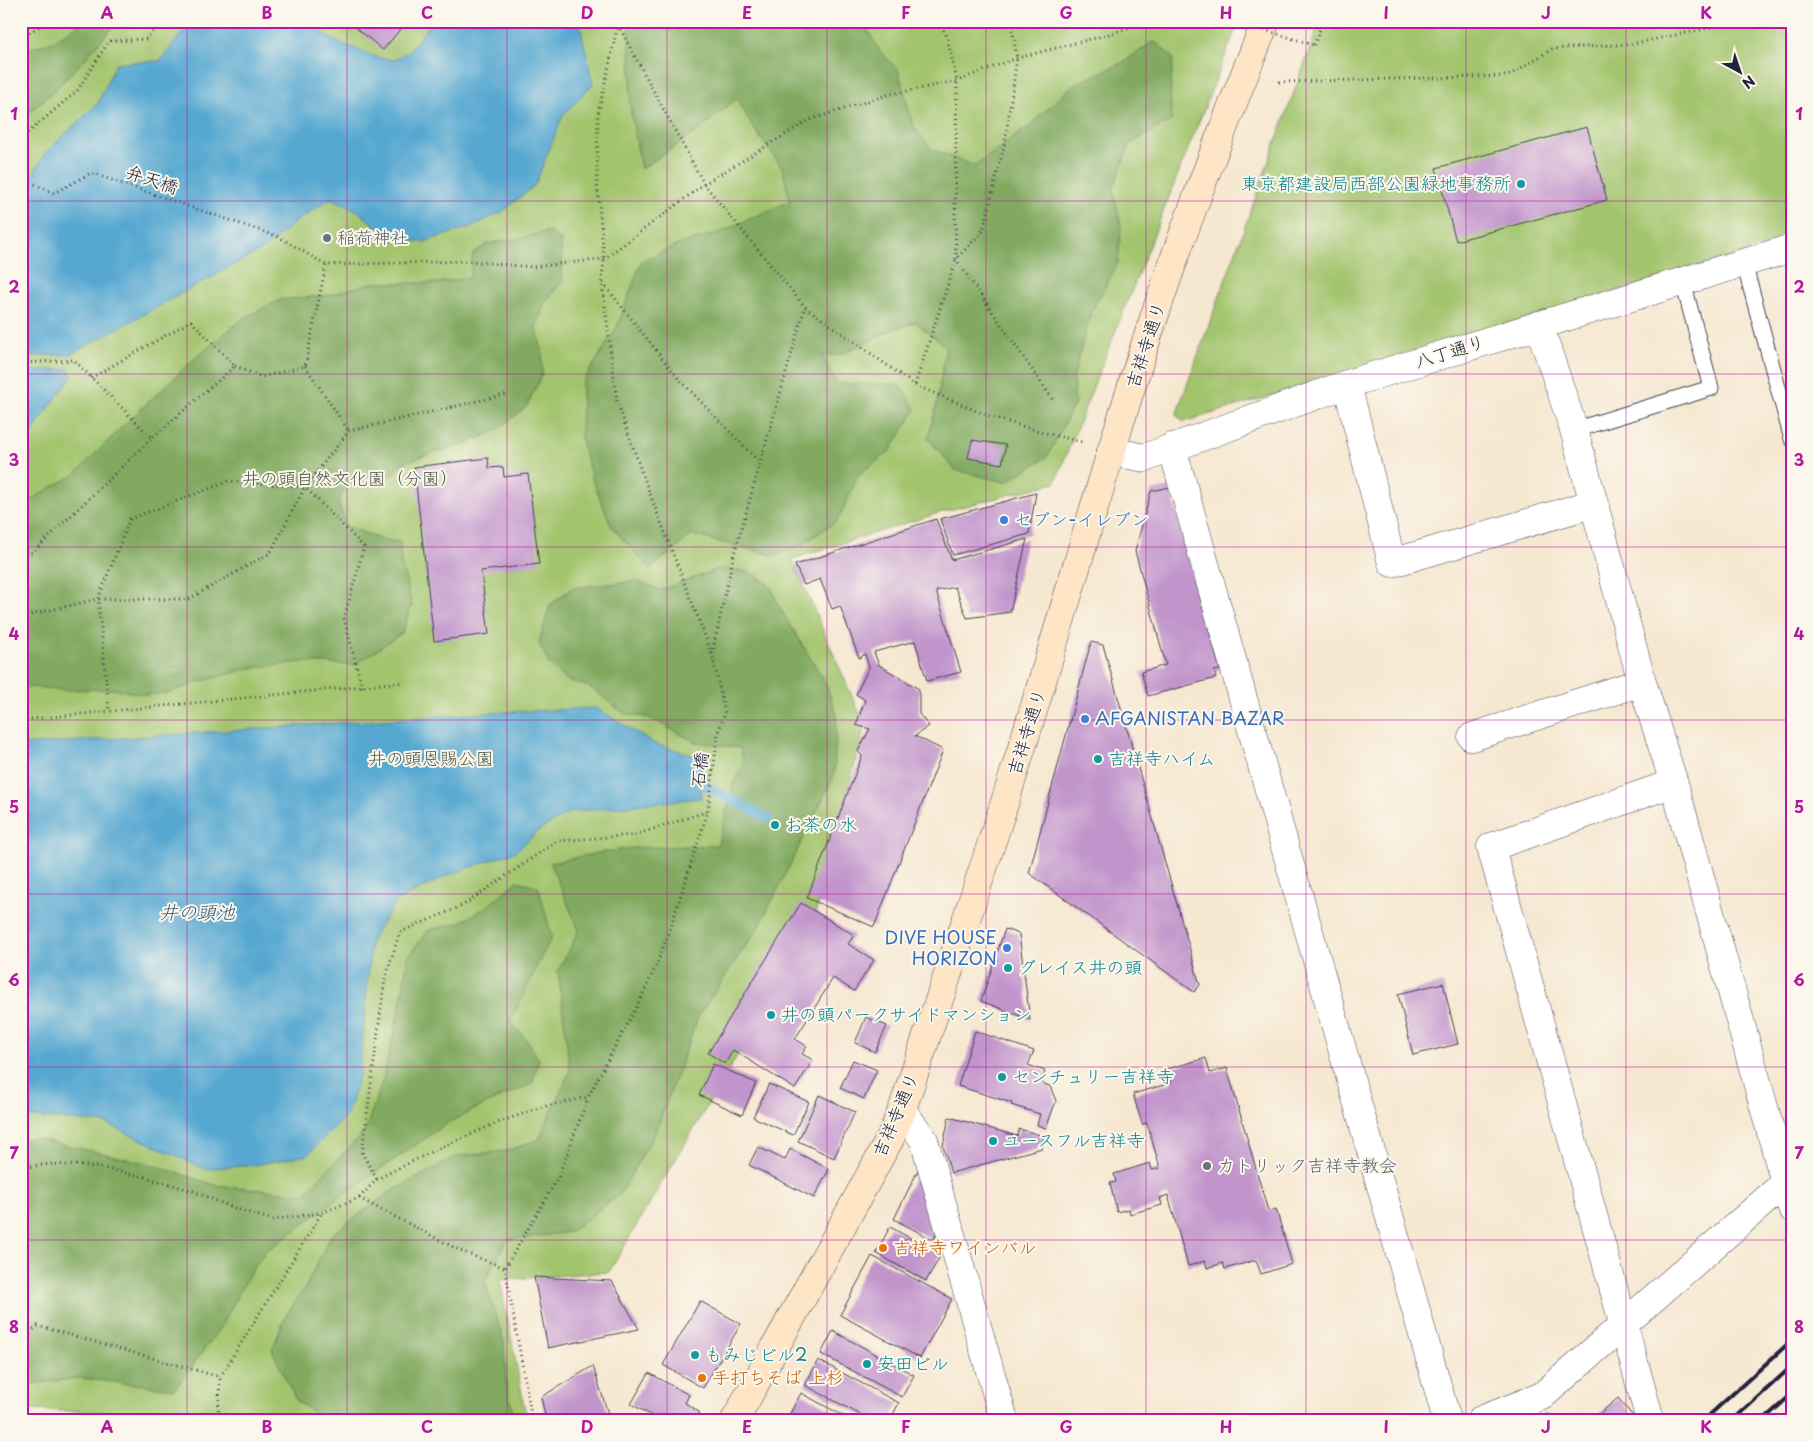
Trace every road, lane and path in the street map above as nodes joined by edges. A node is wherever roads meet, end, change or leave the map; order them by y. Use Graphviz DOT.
graph roads {
  1 [pos="47,21"];
  2 [pos="161,21"];
  3 [pos="615,21"];
  4 [pos="939,21"];
  5 [pos="1011,21"];
  6 [pos="1150,21"];
  7 [pos="1235,21"];
  8 [pos="1266,21"];
  9 [pos="1323,21"];
  10 [pos="1728,21"];
  11 [pos="618,25"];
  12 [pos="21,38"];
  13 [pos="1017,58"];
  14 [pos="957,81"];
  15 [pos="1279,82"];
  16 [pos="21,140"];
  17 [pos="21,178"];
  18 [pos="704,184"];
  19 [pos="1792,248"];
  20 [pos="604,259"];
  21 [pos="956,259"];
  22 [pos="1744,264"];
  23 [pos="326,265"];
  24 [pos="602,282"];
  25 [pos="1683,282"];
  26 [pos="805,307"];
  27 [pos="1540,325"];
  28 [pos="21,363"];
  29 [pos="235,366"];
  30 [pos="305,366"];
  31 [pos="91,378"];
  32 [pos="915,384"];
  33 [pos="1347,384"];
  34 [pos="508,394"];
  35 [pos="1054,400"];
  36 [pos="1574,430"];
  37 [pos="349,431"];
  38 [pos="152,438"];
  39 [pos="1792,439"];
  40 [pos="1172,447"];
  41 [pos="1112,452"];
  42 [pos="760,464"];
  43 [pos="305,487"];
  44 [pos="1595,503"];
  45 [pos="21,551"];
  46 [pos="98,600"];
  47 [pos="21,617"];
  48 [pos="712,654"];
  49 [pos="404,682"];
  50 [pos="1642,682"];
  51 [pos="362,687"];
  52 [pos="110,711"];
  53 [pos="21,720"];
  54 [pos="1472,736"];
  55 [pos="1674,784"];
  56 [pos="708,811"];
  57 [pos="588,1097"];
  58 [pos="902,1110"];
  59 [pos="21,1167"];
  60 [pos="377,1179"];
  61 [pos="1788,1195"];
  62 [pos="358,1198"];
  63 [pos="321,1214"];
  64 [pos="504,1268"];
  65 [pos="1624,1324"];
  66 [pos="21,1338"];
  67 [pos="220,1377"];
  68 [pos="739,1418"];
  69 [pos="218,1420"];
  70 [pos="532,1420"];
  71 [pos="1004,1420"];
  72 [pos="1447,1420"];
  73 [pos="1481,1420"];
  74 [pos="1650,1420"];
  1 -- 12 [label="path"];
  2 -- 16 [label="path"];
  3 -- 11 [label="path"];
  4 -- 14 [label="path"];
  5 -- 13 [label="path"];
  6 -- 13 [label="path"];
  7 -- 9 [label="path, bridge"];
  8 -- 41 [label="main road, 吉祥寺通り"];
  10 -- 15 [label="path"];
  11 -- 18 [label="path"];
  11 -- 20 [label="path, 石橋"];
  13 -- 14 [label="path"];
  13 -- 21 [label="path"];
  14 -- 18 [label="path"];
  14 -- 21 [label="path"];
  17 -- 23 [label="path, 弁天橋"];
  18 -- 20 [label="path"];
  18 -- 26 [label="path"];
  19 -- 22 [label="street, 八丁通り"];
  20 -- 23 [label="path"];
  20 -- 24 [label="path, 石橋"];
  21 -- 32 [label="path"];
  21 -- 35 [label="path"];
  22 -- 25 [label="street, 八丁通り"];
  22 -- 39 [label="lane"];
  23 -- 30 [label="path"];
  24 -- 42 [label="path"];
  24 -- 48 [label="path, 石橋"];
  25 -- 27 [label="street, 八丁通り"];
  25 -- 36 [label="lane"];
  26 -- 32 [label="path"];
  26 -- 42 [label="path"];
  27 -- 33 [label="street, 八丁通り"];
  27 -- 36 [label="street"];
  28 -- 31 [label="path"];
  29 -- 30 [label="path"];
  29 -- 31 [label="path"];
  29 -- 38 [label="path"];
  30 -- 37 [label="path"];
  31 -- 38 [label="path"];
  32 -- 41 [label="path"];
  33 -- 40 [label="street, 八丁通り"];
  33 -- 44 [label="street"];
  34 -- 37 [label="path"];
  36 -- 44 [label="street"];
  37 -- 43 [label="path"];
  38 -- 45 [label="path"];
  40 -- 41 [label="street, 八丁通り"];
  40 -- 72 [label="street"];
  41 -- 58 [label="main road, 吉祥寺通り"];
  42 -- 48 [label="path"];
  43 -- 46 [label="path"];
  43 -- 46 [label="path"];
  43 -- 51 [label="path"];
  44 -- 50 [label="street"];
  46 -- 47 [label="path"];
  46 -- 52 [label="path"];
  48 -- 56 [label="path, 石橋"];
  49 -- 51 [label="path"];
  50 -- 54 [label="street"];
  50 -- 55 [label="street"];
  51 -- 52 [label="path"];
  52 -- 53 [label="path"];
  55 -- 61 [label="street"];
  55 -- 65 [label="street"];
  56 -- 57 [label="path, 石橋"];
  56 -- 60 [label="path"];
  57 -- 60 [label="path"];
  57 -- 64 [label="path, 石橋"];
  58 -- 68 [label="main road, 吉祥寺通り"];
  58 -- 71 [label="street"];
  59 -- 63 [label="path"];
  60 -- 62 [label="path"];
  61 -- 65 [label="street"];
  62 -- 63 [label="path"];
  62 -- 64 [label="path"];
  63 -- 67 [label="path"];
  64 -- 70 [label="path"];
  65 -- 73 [label="street"];
  65 -- 74 [label="street"];
  66 -- 67 [label="path"];
  67 -- 69 [label="path"];
}
